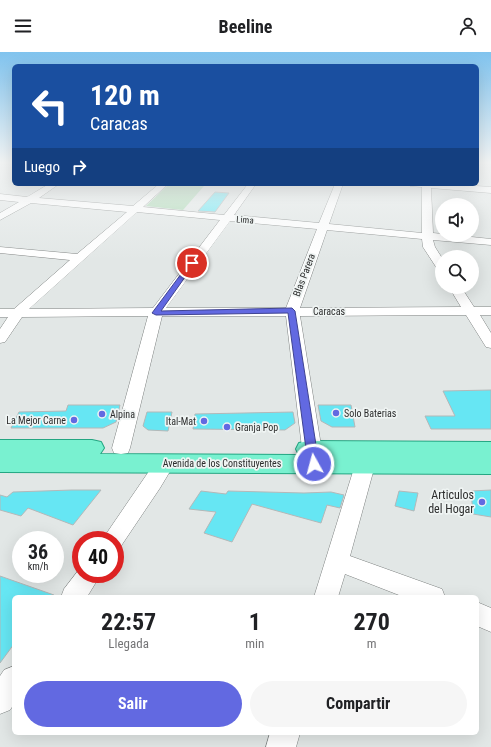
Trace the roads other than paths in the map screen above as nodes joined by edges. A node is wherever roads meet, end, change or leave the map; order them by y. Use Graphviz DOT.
graph roads {
  1 [pos="35,195"];
  2 [pos="151,195"];
  3 [pos="243,195"];
  4 [pos="334,195"];
  5 [pos="426,195"];
  6 [pos="0,197"];
  7 [pos="29,199"];
  8 [pos="135,210"];
  9 [pos="0,217"];
  10 [pos="226,218"];
  11 [pos="322,226"];
  12 [pos="427,236"];
  13 [pos="491,242"];
  14 [pos="0,250"];
  15 [pos="435,256"];
  16 [pos="79,258"];
  17 [pos="460,294"];
  18 [pos="292,311"];
  19 [pos="471,311"];
  20 [pos="491,311"];
  21 [pos="0,313"];
  22 [pos="16,313"];
  23 [pos="156,313"];
  24 [pos="0,339"];
  25 [pos="491,344"];
  26 [pos="0,448"];
  27 [pos="121,448"];
  28 [pos="491,450"];
  29 [pos="313,456"];
  30 [pos="365,457"];
  31 [pos="0,463"];
  32 [pos="165,463"];
  33 [pos="491,465"];
  34 [pos="119,531"];
  35 [pos="336,561"];
  36 [pos="83,583"];
  37 [pos="74,595"];
  38 [pos="327,595"];
  39 [pos="428,595"];
  40 [pos="479,615"];
  41 [pos="491,620"];
  42 [pos="12,683"];
  43 [pos="0,700"];
  44 [pos="284,735"];
  45 [pos="281,747"];
  1 -- 7 [label="street"];
  2 -- 8 [label="street"];
  3 -- 10 [label="street"];
  4 -- 11 [label="street, Blas Parera"];
  5 -- 12 [label="street"];
  6 -- 7 [label="street, Lima"];
  7 -- 8 [label="street, Lima"];
  7 -- 9 [label="street"];
  8 -- 10 [label="street, Lima"];
  8 -- 16 [label="street"];
  10 -- 11 [label="street, Lima"];
  10 -- 23 [label="street"];
  11 -- 12 [label="street, Lima"];
  11 -- 18 [label="street, Blas Parera"];
  12 -- 13 [label="street, Lima"];
  12 -- 15 [label="street"];
  14 -- 16 [label="street"];
  16 -- 22 [label="street"];
  17 -- 19 [label="street"];
  18 -- 19 [label="street, Caracas"];
  18 -- 23 [label="street, Caracas"];
  18 -- 29 [label="street, Blas Parera"];
  19 -- 20 [label="street, Caracas"];
  19 -- 25 [label="street"];
  21 -- 22 [label="street, Caracas"];
  22 -- 23 [label="street, Caracas"];
  22 -- 24 [label="street"];
  23 -- 27 [label="street"];
  26 -- 27 [label="main road, Avenida de los Constituyentes"];
  27 -- 29 [label="main road, Avenida de los Constituyentes"];
  28 -- 30 [label="main road, Avenida de los Constituyentes"];
  29 -- 30 [label="main road, Avenida de los Constituyentes"];
  29 -- 32 [label="main road, Avenida de los Constituyentes"];
  30 -- 33 [label="main road, Avenida de los Constituyentes"];
  30 -- 35 [label="street"];
  31 -- 32 [label="main road, Avenida de los Constituyentes"];
  32 -- 34 [label="street"];
  35 -- 38 [label="street"];
  35 -- 39 [label="street"];
  36 -- 37 [label="street"];
  40 -- 41 [label="street"];
  42 -- 43 [label="street"];
  44 -- 45 [label="street"];
}
